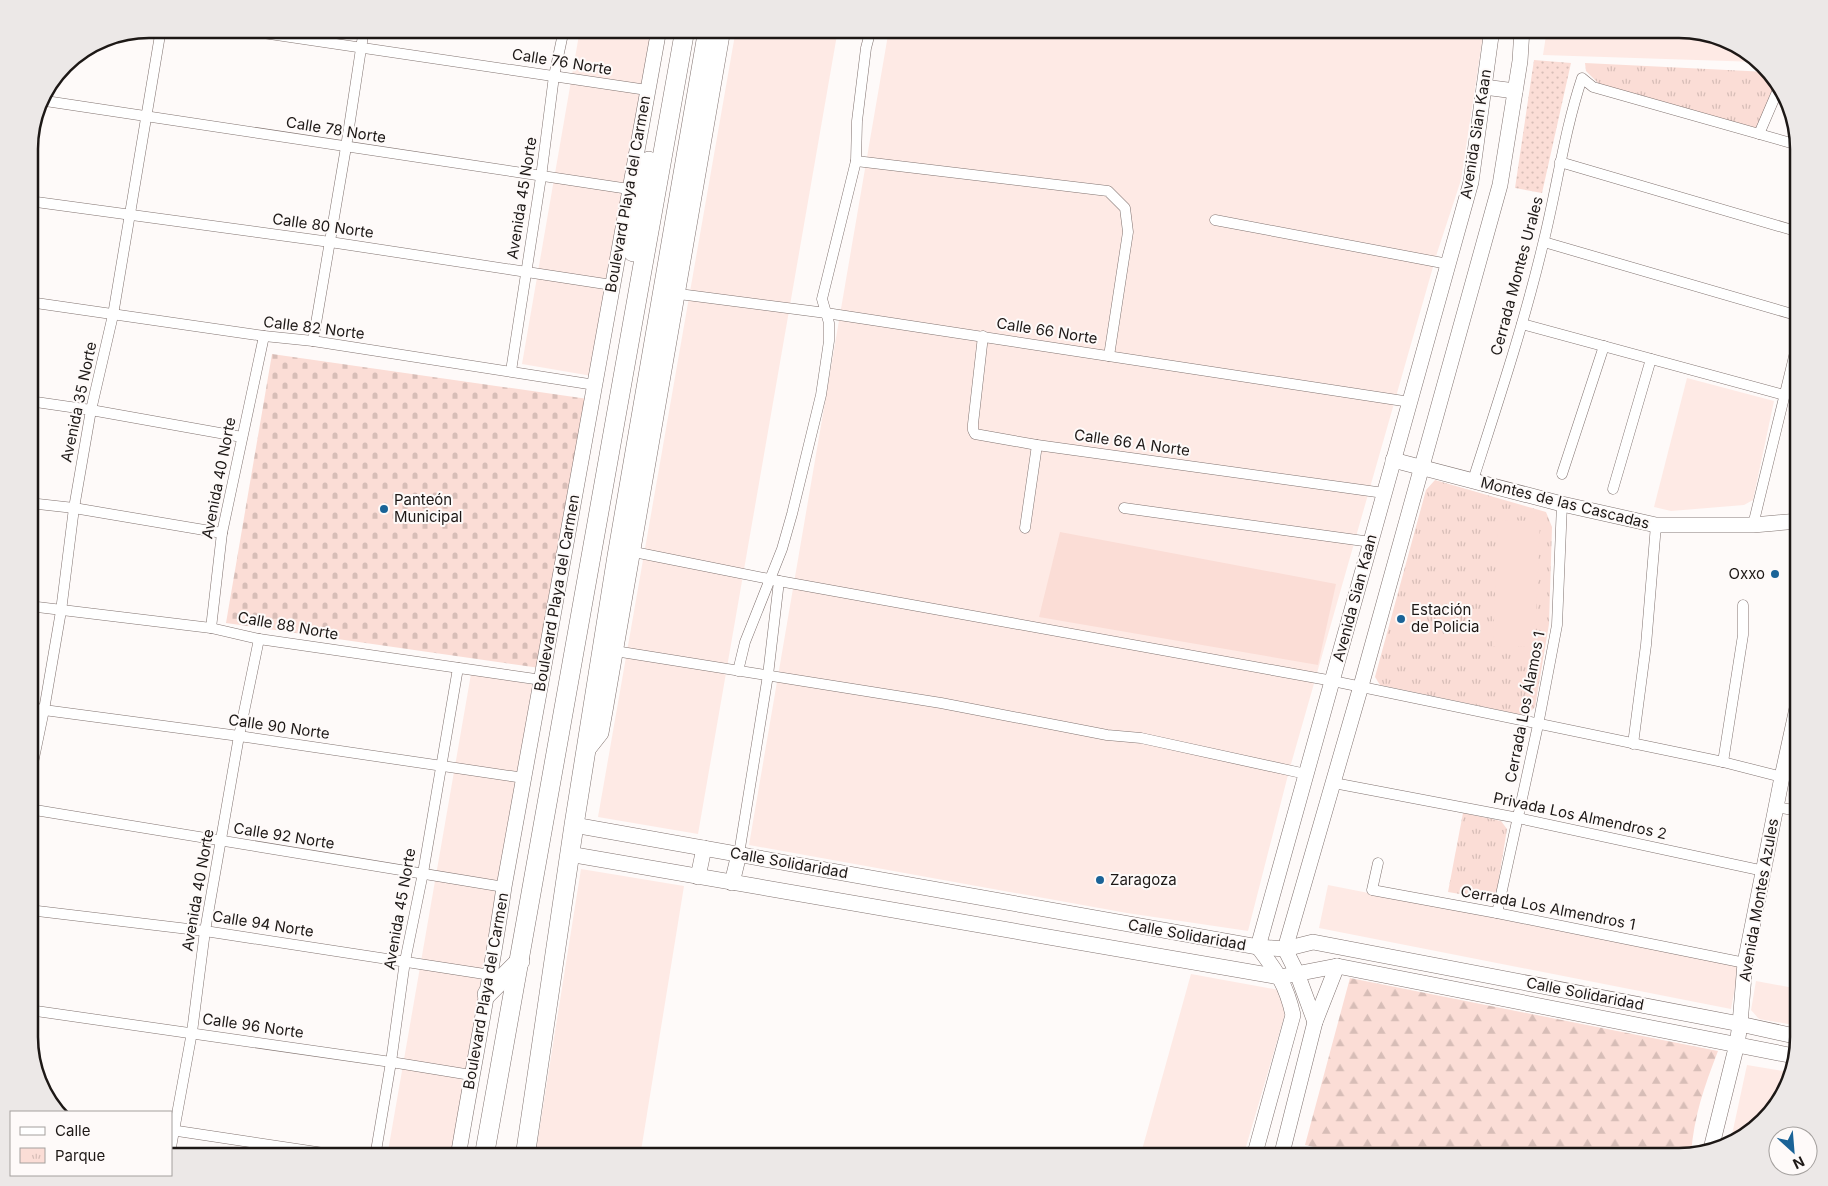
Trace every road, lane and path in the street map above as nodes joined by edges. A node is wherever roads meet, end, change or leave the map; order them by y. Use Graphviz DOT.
graph roads {
  1 [pos="160,38"];
  2 [pos="298,38"];
  3 [pos="362,38"];
  4 [pos="562,38"];
  5 [pos="657,38"];
  6 [pos="672,38"];
  7 [pos="684,38"];
  8 [pos="706,38"];
  9 [pos="722,38"];
  10 [pos="869,38"];
  11 [pos="1491,38"];
  12 [pos="1521,38"];
  13 [pos="361,47"];
  14 [pos="554,76"];
  15 [pos="1484,87"];
  16 [pos="647,90"];
  17 [pos="1515,91"];
  18 [pos="1776,94"];
  19 [pos="48,101"];
  20 [pos="147,116"];
  21 [pos="1759,134"];
  22 [pos="1790,143"];
  23 [pos="346,147"];
  24 [pos="856,161"];
  25 [pos="1560,162"];
  26 [pos="542,177"];
  27 [pos="629,189"];
  28 [pos="38,202"];
  29 [pos="130,216"];
  30 [pos="1215,220"];
  31 [pos="1790,229"];
  32 [pos="330,242"];
  33 [pos="1544,242"];
  34 [pos="1448,264"];
  35 [pos="526,273"];
  36 [pos="612,285"];
  37 [pos="679,294"];
  38 [pos="38,303"];
  39 [pos="826,313"];
  40 [pos="1790,313"];
  41 [pos="113,315"];
  42 [pos="1522,324"];
  43 [pos="264,336"];
  44 [pos="982,336"];
  45 [pos="313,341"];
  46 [pos="1604,346"];
  47 [pos="1109,356"];
  48 [pos="1651,359"];
  49 [pos="511,371"];
  50 [pos="1790,371"];
  51 [pos="595,385"];
  52 [pos="1784,395"];
  53 [pos="38,402"];
  54 [pos="1410,402"];
  55 [pos="91,410"];
  56 [pos="242,437"];
  57 [pos="1037,445"];
  58 [pos="1393,460"];
  59 [pos="1422,467"];
  60 [pos="1562,474"];
  61 [pos="1473,480"];
  62 [pos="1613,489"];
  63 [pos="1384,494"];
  64 [pos="38,504"];
  65 [pos="1562,504"];
  66 [pos="74,508"];
  67 [pos="1124,508"];
  68 [pos="1790,522"];
  69 [pos="1656,525"];
  70 [pos="1753,525"];
  71 [pos="1025,528"];
  72 [pos="222,533"];
  73 [pos="1371,542"];
  74 [pos="634,552"];
  75 [pos="774,580"];
  76 [pos="1743,605"];
  77 [pos="38,607"];
  78 [pos="61,611"];
  79 [pos="211,628"];
  80 [pos="259,639"];
  81 [pos="615,651"];
  82 [pos="458,668"];
  83 [pos="738,671"];
  84 [pos="768,675"];
  85 [pos="542,680"];
  86 [pos="1333,681"];
  87 [pos="1361,686"];
  88 [pos="38,709"];
  89 [pos="44,710"];
  90 [pos="1538,725"];
  91 [pos="239,736"];
  92 [pos="38,739"];
  93 [pos="1790,740"];
  94 [pos="559,741"];
  95 [pos="1633,744"];
  96 [pos="586,752"];
  97 [pos="1723,762"];
  98 [pos="440,766"];
  99 [pos="1306,774"];
  100 [pos="1782,777"];
  101 [pos="524,778"];
  102 [pos="1334,783"];
  103 [pos="1776,807"];
  104 [pos="1790,809"];
  105 [pos="38,810"];
  106 [pos="1518,818"];
  107 [pos="574,825"];
  108 [pos="222,841"];
  109 [pos="704,848"];
  110 [pos="569,854"];
  111 [pos="740,854"];
  112 [pos="1378,863"];
  113 [pos="1764,871"];
  114 [pos="423,873"];
  115 [pos="698,876"];
  116 [pos="732,882"];
  117 [pos="504,887"];
  118 [pos="38,911"];
  119 [pos="1497,913"];
  120 [pos="206,930"];
  121 [pos="1258,947"];
  122 [pos="1285,949"];
  123 [pos="520,961"];
  124 [pos="405,962"];
  125 [pos="1745,963"];
  126 [pos="1337,966"];
  127 [pos="1298,973"];
  128 [pos="491,974"];
  129 [pos="1280,977"];
  130 [pos="487,994"];
  131 [pos="38,1011"];
  132 [pos="1315,1022"];
  133 [pos="1740,1024"];
  134 [pos="192,1032"];
  135 [pos="1790,1035"];
  136 [pos="1737,1044"];
  137 [pos="1789,1055"];
  138 [pos="392,1062"];
  139 [pos="471,1075"];
  140 [pos="173,1130"];
  141 [pos="1713,1143"];
  142 [pos="291,1148"];
  143 [pos="377,1148"];
  144 [pos="459,1148"];
  145 [pos="486,1148"];
  146 [pos="526,1148"];
  147 [pos="1256,1148"];
  148 [pos="1284,1148"];
  1 -- 20 [label="street, Avenida 35 Norte"];
  2 -- 13 [label="street, Calle 76 Norte"];
  3 -- 13 [label="street"];
  4 -- 14 [label="street, Avenida 45 Norte"];
  5 -- 16 [label="main road, Boulevard Playa del Carmen"];
  6 -- 94 [label="highway"];
  7 -- 94 [label="highway"];
  8 -- 96 [label="highway"];
  9 -- 37 [label="main road"];
  10 -- 24 [label="street"];
  11 -- 15 [label="main road, Avenida Sian Kaan"];
  12 -- 17 [label="main road, Avenida Sian Kaan"];
  13 -- 14 [label="street, Calle 76 Norte"];
  13 -- 23 [label="street"];
  14 -- 16 [label="street, Calle 76 Norte"];
  14 -- 26 [label="street, Avenida 45 Norte"];
  15 -- 17 [label="main road"];
  15 -- 34 [label="main road, Avenida Sian Kaan"];
  16 -- 27 [label="main road, Boulevard Playa del Carmen"];
  17 -- 59 [label="main road, Avenida Sian Kaan"];
  18 -- 21 [label="street"];
  19 -- 20 [label="street, Calle 78 Norte"];
  20 -- 23 [label="street, Calle 78 Norte"];
  20 -- 29 [label="street, Avenida 35 Norte"];
  21 -- 22 [label="street"];
  21 -- 25 [label="street, Cerrada Montes Urales"];
  23 -- 26 [label="street, Calle 78 Norte"];
  23 -- 32 [label="street"];
  24 -- 39 [label="street"];
  24 -- 47 [label="street"];
  25 -- 31 [label="street"];
  25 -- 33 [label="street, Cerrada Montes Urales"];
  26 -- 27 [label="street, Calle 78 Norte"];
  26 -- 35 [label="street, Avenida 45 Norte"];
  27 -- 36 [label="main road, Boulevard Playa del Carmen"];
  28 -- 29 [label="street, Calle 80 Norte"];
  29 -- 32 [label="street, Calle 80 Norte"];
  29 -- 41 [label="street, Avenida 35 Norte"];
  30 -- 34 [label="street"];
  32 -- 35 [label="street, Calle 80 Norte"];
  32 -- 45 [label="street"];
  33 -- 40 [label="street"];
  33 -- 42 [label="street, Cerrada Montes Urales"];
  34 -- 54 [label="main road, Avenida Sian Kaan"];
  35 -- 36 [label="street, Calle 80 Norte"];
  35 -- 49 [label="street, Avenida 45 Norte"];
  36 -- 51 [label="main road, Boulevard Playa del Carmen"];
  37 -- 39 [label="street, Calle 66 Norte"];
  37 -- 74 [label="main road"];
  38 -- 41 [label="street, Calle 82 Norte"];
  39 -- 44 [label="street, Calle 66 Norte"];
  39 -- 75 [label="street"];
  41 -- 43 [label="street, Calle 82 Norte"];
  41 -- 55 [label="street, Avenida 35 Norte"];
  42 -- 46 [label="street"];
  42 -- 61 [label="street, Cerrada Montes Urales"];
  43 -- 45 [label="street, Calle 82 Norte"];
  43 -- 56 [label="street, Avenida 40 Norte"];
  44 -- 47 [label="street, Calle 66 Norte"];
  44 -- 57 [label="street, Calle 66 A Norte"];
  45 -- 49 [label="street, Calle 82 Norte"];
  46 -- 48 [label="street"];
  46 -- 60 [label="street"];
  47 -- 54 [label="street, Calle 66 Norte"];
  48 -- 52 [label="street"];
  48 -- 62 [label="street"];
  49 -- 51 [label="street, Calle 82 Norte"];
  50 -- 52 [label="street"];
  51 -- 85 [label="main road, Boulevard Playa del Carmen"];
  52 -- 70 [label="street"];
  53 -- 55 [label="street"];
  54 -- 58 [label="main road, Avenida Sian Kaan"];
  55 -- 56 [label="street"];
  55 -- 66 [label="street, Avenida 35 Norte"];
  56 -- 72 [label="street, Avenida 40 Norte"];
  57 -- 63 [label="street, Calle 66 A Norte"];
  57 -- 71 [label="street"];
  58 -- 59 [label="main road, Montes de las Cascadas"];
  58 -- 63 [label="main road, Avenida Sian Kaan"];
  59 -- 61 [label="main road, Montes de las Cascadas"];
  59 -- 87 [label="main road, Avenida Sian Kaan"];
  61 -- 65 [label="main road, Montes de las Cascadas"];
  63 -- 73 [label="main road, Avenida Sian Kaan"];
  64 -- 66 [label="street"];
  65 -- 69 [label="main road, Montes de las Cascadas"];
  65 -- 90 [label="street, Cerrada Los Álamos 1"];
  66 -- 72 [label="street"];
  66 -- 78 [label="street, Avenida 35 Norte"];
  67 -- 73 [label="street"];
  68 -- 70 [label="main road, Montes de las Cascadas"];
  69 -- 70 [label="main road, Montes de las Cascadas"];
  69 -- 95 [label="street"];
  72 -- 79 [label="street, Avenida 40 Norte"];
  73 -- 86 [label="main road, Avenida Sian Kaan"];
  74 -- 75 [label="street"];
  74 -- 81 [label="main road"];
  75 -- 83 [label="street"];
  75 -- 84 [label="street"];
  75 -- 86 [label="street"];
  76 -- 97 [label="street"];
  77 -- 78 [label="street, Calle 88 Norte"];
  78 -- 79 [label="street, Calle 88 Norte"];
  78 -- 89 [label="street, Avenida 35 Norte"];
  79 -- 80 [label="street, Calle 88 Norte"];
  80 -- 82 [label="street, Calle 88 Norte"];
  80 -- 91 [label="street, Avenida 40 Norte"];
  81 -- 83 [label="street"];
  81 -- 96 [label="main road"];
  82 -- 85 [label="street, Calle 88 Norte"];
  82 -- 98 [label="street, Avenida 45 Norte"];
  83 -- 84 [label="street"];
  84 -- 99 [label="street"];
  84 -- 111 [label="street"];
  85 -- 101 [label="main road, Boulevard Playa del Carmen"];
  86 -- 87 [label="street"];
  86 -- 99 [label="main road, Avenida Sian Kaan"];
  87 -- 90 [label="street"];
  87 -- 102 [label="main road, Avenida Sian Kaan"];
  88 -- 89 [label="street, Calle 90 Norte"];
  89 -- 91 [label="street, Calle 90 Norte"];
  89 -- 92 [label="street, Avenida 35 Norte"];
  90 -- 95 [label="street"];
  90 -- 106 [label="street, Cerrada Los Álamos 1"];
  91 -- 98 [label="street, Calle 90 Norte"];
  91 -- 108 [label="street, Avenida 40 Norte"];
  93 -- 100 [label="main road, Avenida Montes Azules"];
  94 -- 123 [label="highway"];
  95 -- 97 [label="street"];
  96 -- 107 [label="highway"];
  97 -- 100 [label="street"];
  98 -- 101 [label="street, Calle 90 Norte"];
  98 -- 114 [label="street, Avenida 45 Norte"];
  99 -- 121 [label="main road, Avenida Sian Kaan"];
  100 -- 103 [label="main road, Avenida Montes Azules"];
  101 -- 117 [label="main road, Boulevard Playa del Carmen"];
  102 -- 106 [label="street, Privada Los Almendros 2"];
  102 -- 122 [label="main road, Avenida Sian Kaan"];
  103 -- 104 [label="street"];
  103 -- 113 [label="main road, Avenida Montes Azules"];
  105 -- 108 [label="street, Calle 92 Norte"];
  106 -- 113 [label="street, Privada Los Almendros 2"];
  106 -- 119 [label="street, Cerrada Los Álamos 1"];
  107 -- 109 [label="main road, Calle Solidaridad"];
  107 -- 110 [label="highway"];
  108 -- 114 [label="street, Calle 92 Norte"];
  108 -- 120 [label="street, Avenida 40 Norte"];
  109 -- 111 [label="main road, Calle Solidaridad"];
  109 -- 115 [label="main road"];
  110 -- 115 [label="main road, Calle Solidaridad"];
  110 -- 146 [label="highway"];
  111 -- 116 [label="main road"];
  111 -- 121 [label="main road, Calle Solidaridad"];
  112 -- 119 [label="street, Cerrada Los Almendros 1"];
  113 -- 125 [label="main road, Avenida Montes Azules"];
  114 -- 117 [label="street, Calle 92 Norte"];
  114 -- 124 [label="street, Avenida 45 Norte"];
  115 -- 116 [label="main road, Calle Solidaridad"];
  116 -- 129 [label="main road, Calle Solidaridad"];
  117 -- 128 [label="main road, Boulevard Playa del Carmen"];
  118 -- 120 [label="street, Calle 94 Norte"];
  119 -- 125 [label="street, Cerrada Los Almendros 1"];
  120 -- 124 [label="street, Calle 94 Norte"];
  120 -- 134 [label="street, Avenida 40 Norte"];
  121 -- 122 [label="main road, Calle Solidaridad"];
  121 -- 129 [label="main road"];
  122 -- 127 [label="main road"];
  122 -- 133 [label="main road, Calle Solidaridad"];
  123 -- 130 [label="highway"];
  123 -- 145 [label="highway"];
  124 -- 128 [label="street, Calle 94 Norte"];
  124 -- 138 [label="street, Avenida 45 Norte"];
  125 -- 133 [label="main road, Avenida Montes Azules"];
  126 -- 127 [label="main road, Calle Solidaridad"];
  126 -- 132 [label="main road"];
  126 -- 136 [label="main road, Calle Solidaridad"];
  127 -- 129 [label="main road, Calle Solidaridad"];
  127 -- 132 [label="main road"];
  128 -- 130 [label="main road, Boulevard Playa del Carmen"];
  129 -- 147 [label="main road"];
  130 -- 139 [label="main road, Boulevard Playa del Carmen"];
  131 -- 134 [label="street, Calle 96 Norte"];
  132 -- 148 [label="main road"];
  133 -- 135 [label="main road, Calle Solidaridad"];
  133 -- 136 [label="main road, Avenida Montes Azules"];
  134 -- 138 [label="street, Calle 96 Norte"];
  134 -- 140 [label="street, Avenida 40 Norte"];
  136 -- 137 [label="main road, Calle Solidaridad"];
  136 -- 141 [label="main road, Avenida Montes Azules"];
  138 -- 139 [label="street, Calle 96 Norte"];
  138 -- 143 [label="street, Avenida 45 Norte"];
  139 -- 144 [label="main road, Boulevard Playa del Carmen"];
  140 -- 142 [label="street"];
}
